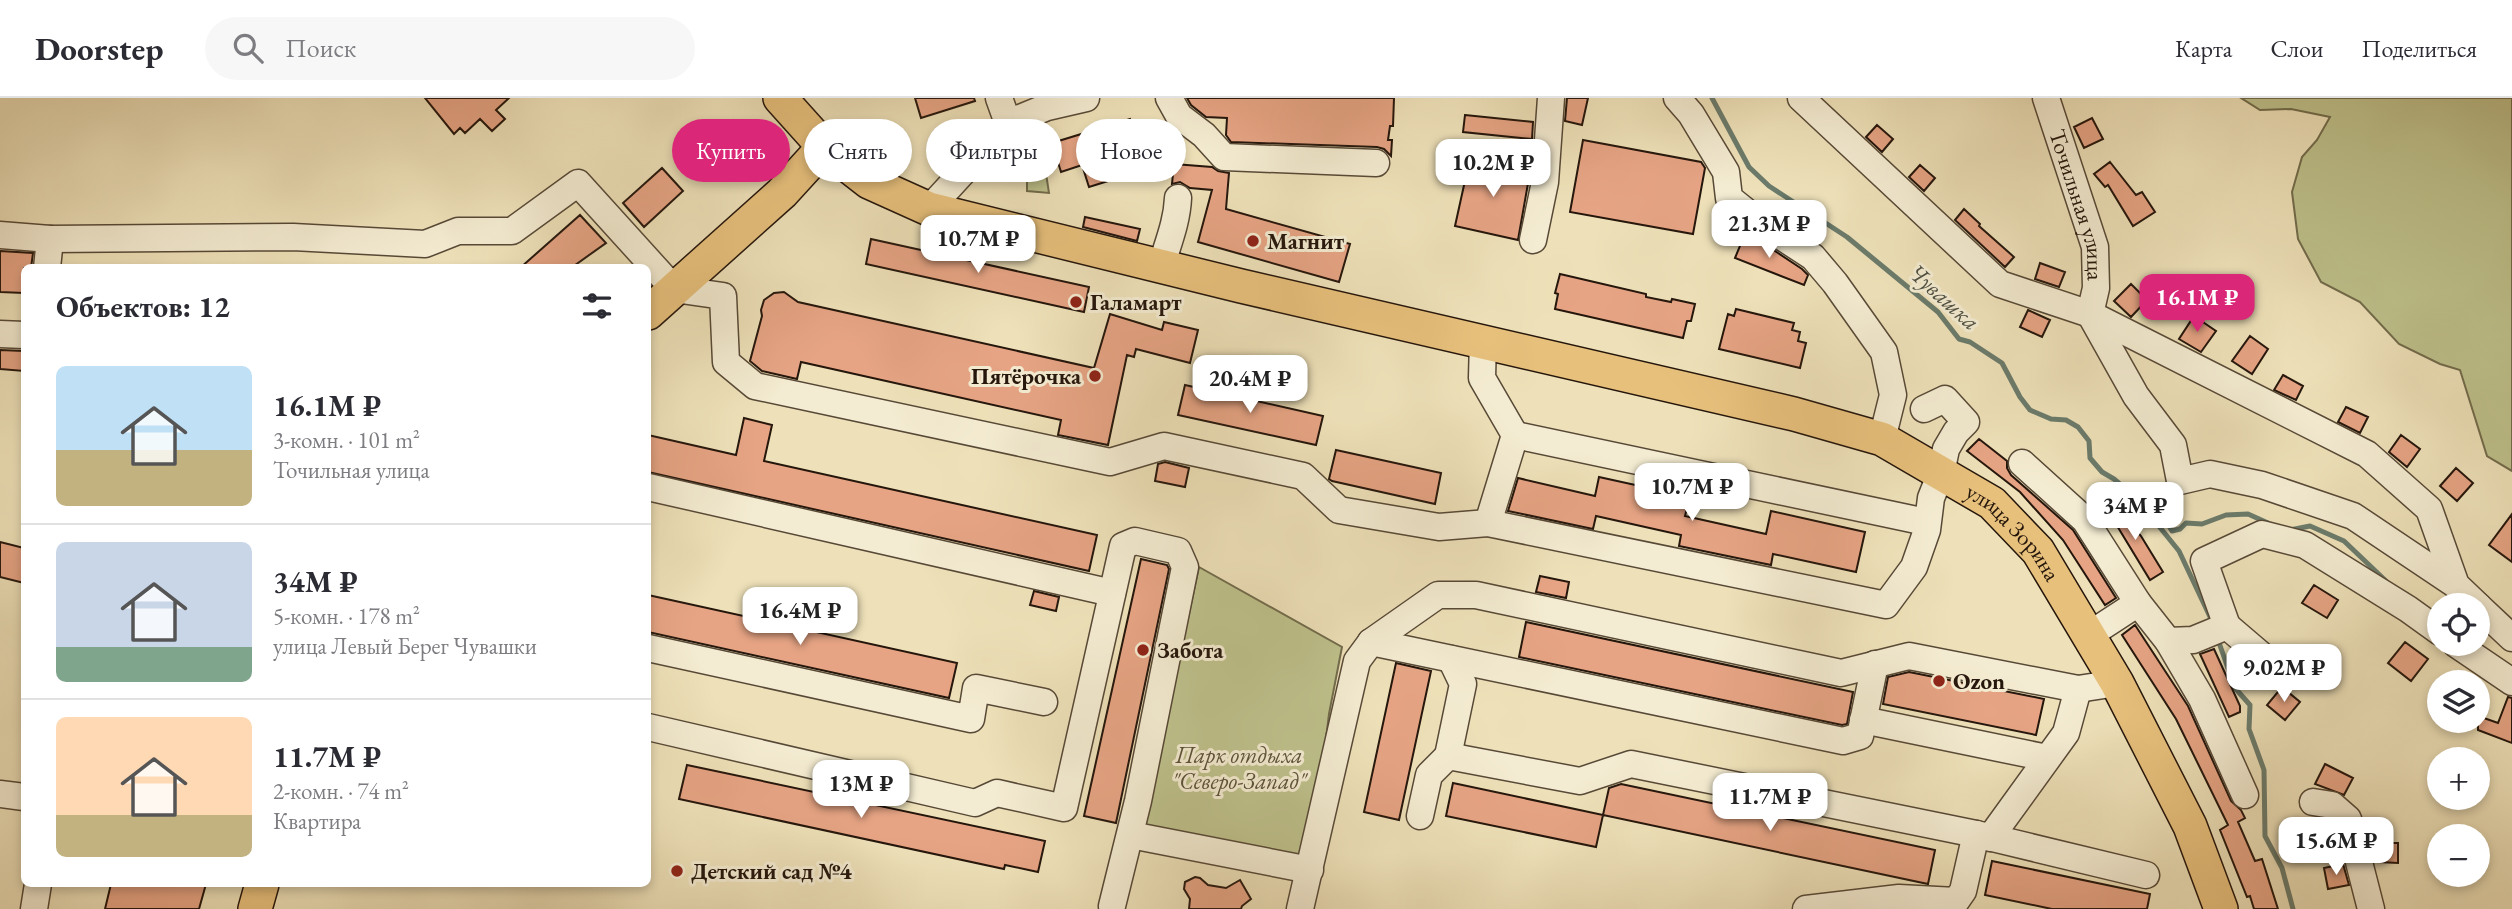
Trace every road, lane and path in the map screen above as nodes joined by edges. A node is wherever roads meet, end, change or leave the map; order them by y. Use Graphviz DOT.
graph roads {
  1 [pos="780,98"];
  2 [pos="999,98"];
  3 [pos="1086,98"];
  4 [pos="1169,98"];
  5 [pos="1551,98"];
  6 [pos="1676,98"];
  7 [pos="1801,98"];
  8 [pos="2046,98"];
  9 [pos="1007,119"];
  10 [pos="1018,119"];
  11 [pos="804,125"];
  12 [pos="1376,163"];
  13 [pos="804,169"];
  14 [pos="869,182"];
  15 [pos="954,182"];
  16 [pos="1178,198"];
  17 [pos="929,209"];
  18 [pos="0,235"];
  19 [pos="50,239"];
  20 [pos="1533,240"];
  21 [pos="47,264"];
  22 [pos="1161,267"];
  23 [pos="674,289"];
  24 [pos="651,310"];
  25 [pos="2091,314"];
  26 [pos="0,334"];
  27 [pos="21,335"];
  28 [pos="1483,340"];
  29 [pos="1924,410"];
  30 [pos="1515,435"];
  31 [pos="1882,439"];
  32 [pos="2022,463"];
  33 [pos="1941,473"];
  34 [pos="651,488"];
  35 [pos="1927,522"];
  36 [pos="1488,523"];
  37 [pos="2456,585"];
  38 [pos="1112,593"];
  39 [pos="2464,593"];
  40 [pos="2138,603"];
  41 [pos="2490,617"];
  42 [pos="2427,623"];
  43 [pos="2223,628"];
  44 [pos="2089,635"];
  45 [pos="2512,638"];
  46 [pos="2180,640"];
  47 [pos="1371,642"];
  48 [pos="651,649"];
  49 [pos="2474,656"];
  50 [pos="1451,659"];
  51 [pos="2268,661"];
  52 [pos="1875,664"];
  53 [pos="2512,682"];
  54 [pos="2117,683"];
  55 [pos="2078,689"];
  56 [pos="1044,702"];
  57 [pos="1863,720"];
  58 [pos="651,728"];
  59 [pos="1448,756"];
  60 [pos="2047,758"];
  61 [pos="0,794"];
  62 [pos="2245,795"];
  63 [pos="21,797"];
  64 [pos="2313,802"];
  65 [pos="1420,816"];
  66 [pos="1983,836"];
  67 [pos="1141,837"];
  68 [pos="1310,870"];
  69 [pos="2146,875"];
  70 [pos="38,887"];
  71 [pos="261,887"];
  72 [pos="1112,906"];
  73 [pos="34,909"];
  74 [pos="255,909"];
  75 [pos="1300,909"];
  76 [pos="1806,909"];
  77 [pos="2221,909"];
  78 [pos="2371,909"];
  1 -- 11 [label="main road, улица Зорина"];
  2 -- 9 [label="street"];
  3 -- 10 [label="street"];
  4 -- 12 [label="street"];
  5 -- 20 [label="street"];
  6 -- 31 [label="street"];
  7 -- 25 [label="street"];
  8 -- 25 [label="street, Точильная улица"];
  13 -- 23 [label="main road"];
  14 -- 17 [label="main road, улица Зорина"];
  15 -- 17 [label="street"];
  16 -- 22 [label="street"];
  17 -- 22 [label="main road, улица Зорина"];
  18 -- 19 [label="street"];
  19 -- 21 [label="street"];
  19 -- 23 [label="street"];
  22 -- 28 [label="main road, улица Зорина"];
  23 -- 24 [label="main road"];
  23 -- 36 [label="street"];
  25 -- 37 [label="street"];
  25 -- 37 [label="street"];
  26 -- 27 [label="street"];
  28 -- 30 [label="street"];
  28 -- 31 [label="main road, улица Зорина"];
  29 -- 33 [label="street"];
  30 -- 35 [label="street"];
  30 -- 36 [label="street"];
  31 -- 33 [label="main road, улица Зорина"];
  32 -- 40 [label="street"];
  33 -- 35 [label="street"];
  33 -- 44 [label="main road, улица Зорина"];
  34 -- 38 [label="street"];
  35 -- 36 [label="street"];
  37 -- 39 [label="street"];
  38 -- 58 [label="street"];
  38 -- 72 [label="street"];
  40 -- 44 [label="street"];
  40 -- 46 [label="street"];
  41 -- 45 [label="street"];
  42 -- 43 [label="street"];
  43 -- 46 [label="street"];
  43 -- 51 [label="street"];
  44 -- 54 [label="main road, улица Зорина"];
  46 -- 62 [label="street"];
  47 -- 50 [label="street"];
  47 -- 52 [label="street"];
  47 -- 68 [label="street"];
  48 -- 56 [label="street"];
  49 -- 53 [label="street"];
  50 -- 57 [label="street"];
  50 -- 59 [label="street"];
  52 -- 55 [label="street"];
  52 -- 57 [label="street"];
  54 -- 55 [label="street"];
  54 -- 77 [label="main road, улица Зорина"];
  55 -- 60 [label="street"];
  57 -- 60 [label="street"];
  59 -- 65 [label="street"];
  59 -- 66 [label="street"];
  60 -- 66 [label="street"];
  61 -- 63 [label="street"];
  64 -- 78 [label="street"];
  66 -- 69 [label="street"];
  66 -- 76 [label="street"];
  67 -- 68 [label="street"];
  68 -- 75 [label="street"];
  70 -- 73 [label="street"];
  71 -- 74 [label="main road"];
}
